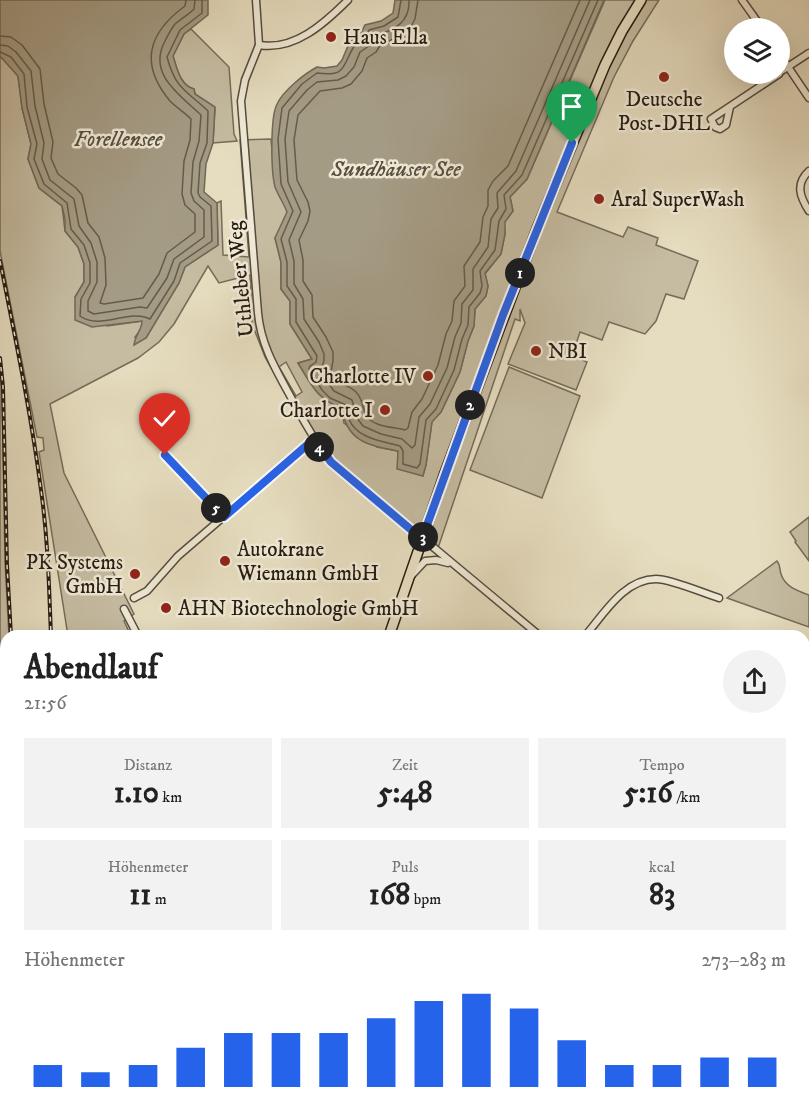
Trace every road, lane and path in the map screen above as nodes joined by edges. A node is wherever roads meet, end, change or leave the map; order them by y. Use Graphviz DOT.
graph roads {
  1 [pos="256,0"];
  2 [pos="348,0"];
  3 [pos="641,0"];
  4 [pos="742,0"];
  5 [pos="755,18"];
  6 [pos="259,45"];
  7 [pos="809,53"];
  8 [pos="790,66"];
  9 [pos="790,70"];
  10 [pos="763,84"];
  11 [pos="809,98"];
  12 [pos="729,107"];
  13 [pos="809,171"];
  14 [pos="809,210"];
  15 [pos="314,439"];
  16 [pos="165,455"];
  17 [pos="224,517"];
  18 [pos="422,539"];
  19 [pos="451,563"];
  20 [pos="409,579"];
  21 [pos="134,598"];
  22 [pos="719,598"];
  23 [pos="124,609"];
  24 [pos="135,630"];
  25 [pos="391,630"];
  26 [pos="533,630"];
  27 [pos="590,630"];
  1 -- 6 [label="street"];
  2 -- 6 [label="street"];
  3 -- 18 [label="main road"];
  4 -- 5 [label="street"];
  6 -- 15 [label="street, Uthleber Weg"];
  7 -- 8 [label="street"];
  9 -- 11 [label="street"];
  10 -- 12 [label="street"];
  13 -- 14 [label="street"];
  15 -- 17 [label="street"];
  15 -- 18 [label="street, Uthleber Weg"];
  16 -- 17 [label="street"];
  17 -- 21 [label="street"];
  18 -- 19 [label="street, Uthleber Weg"];
  18 -- 20 [label="main road"];
  19 -- 20 [label="street"];
  19 -- 26 [label="street, Uthleber Weg"];
  20 -- 25 [label="main road"];
  22 -- 27 [label="street"];
  23 -- 24 [label="street"];
}
